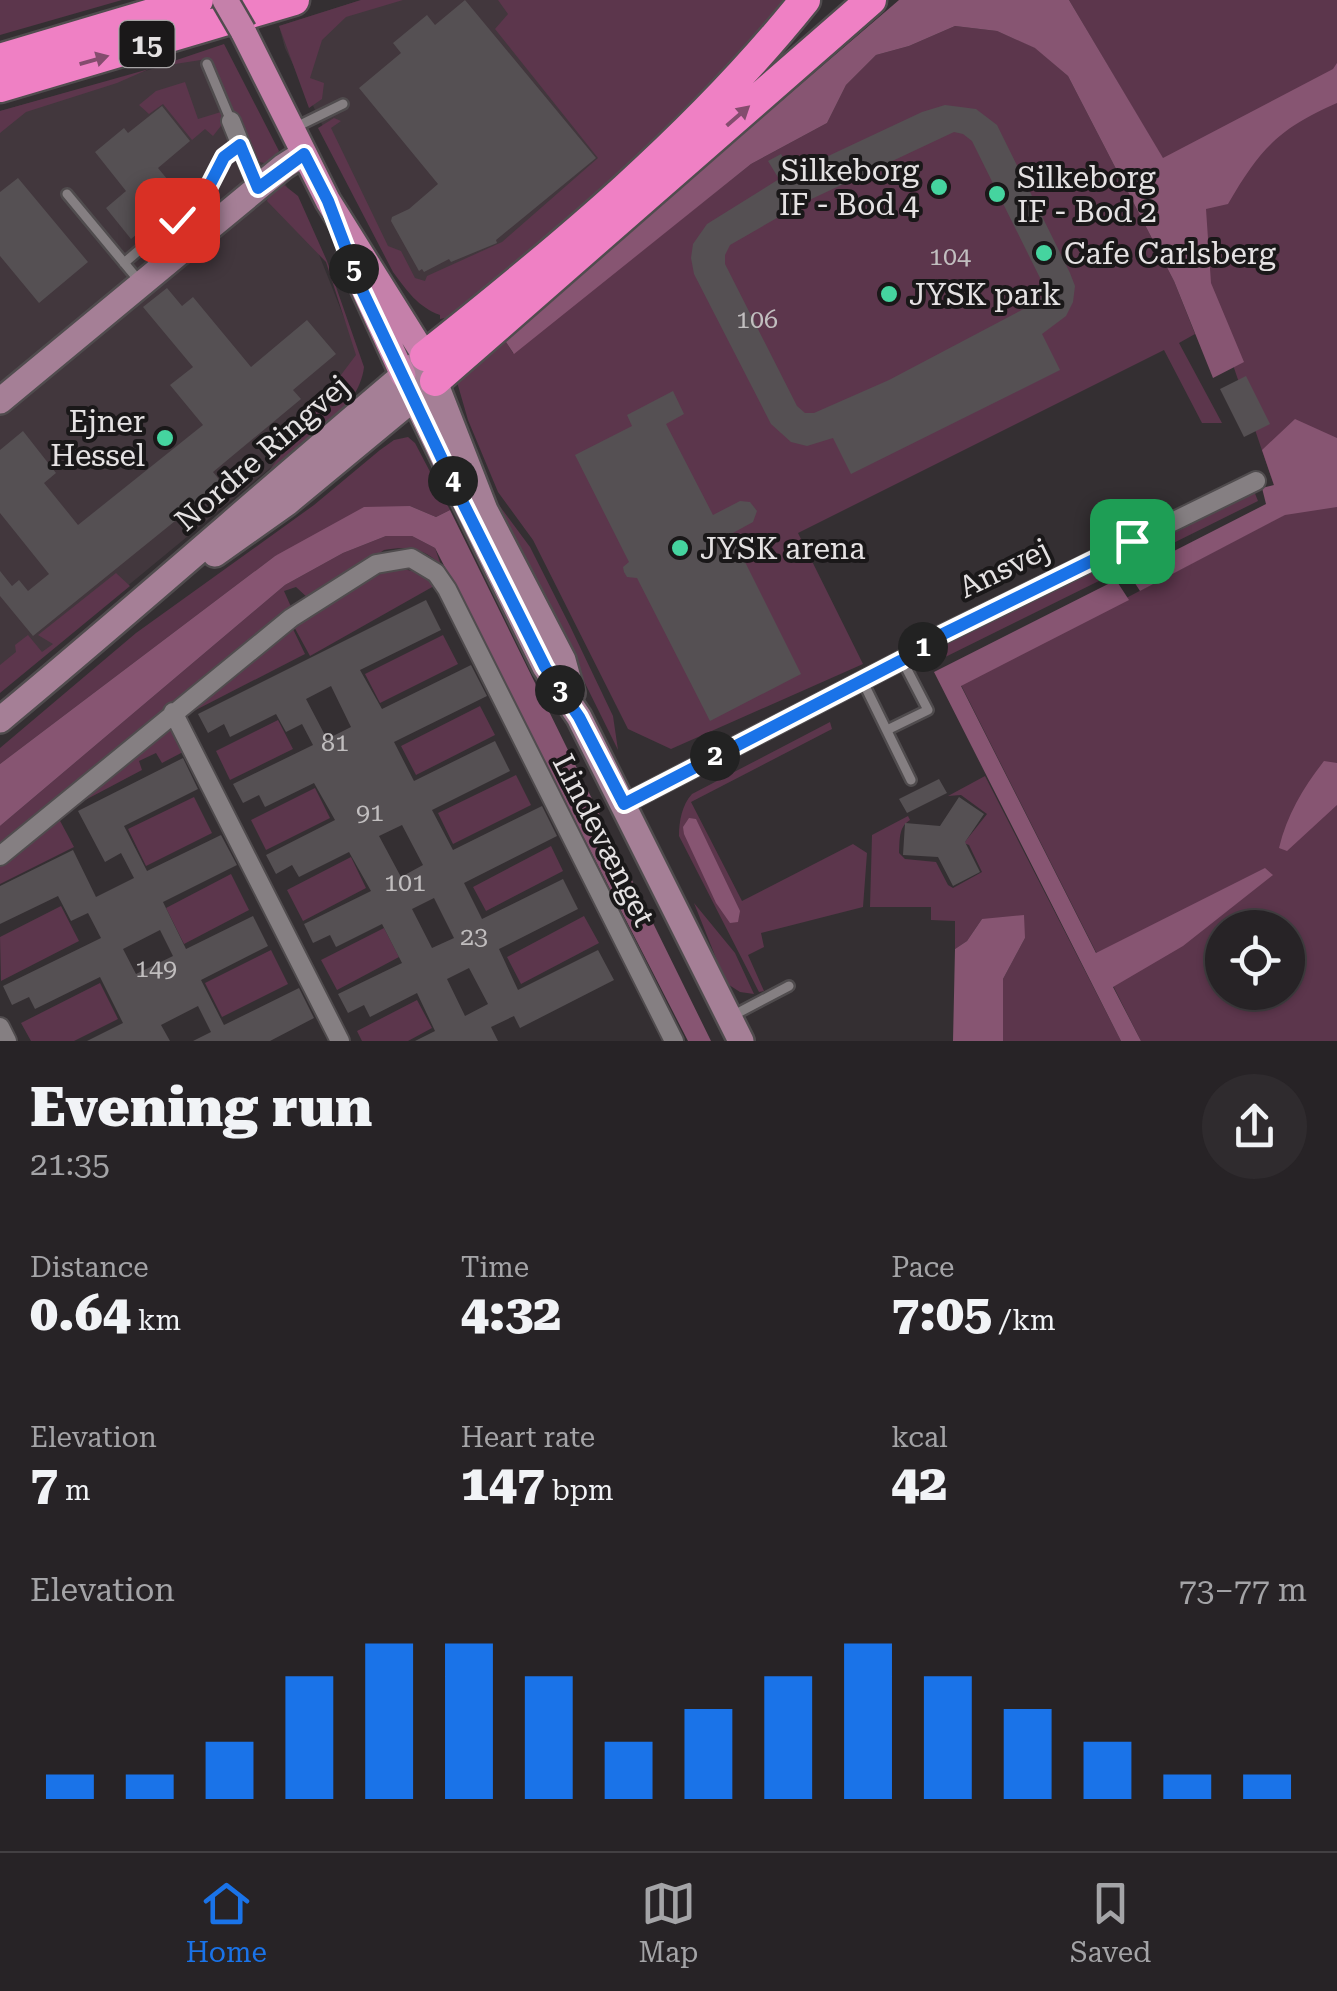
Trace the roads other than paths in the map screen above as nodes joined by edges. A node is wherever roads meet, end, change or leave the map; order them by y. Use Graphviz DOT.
graph roads {
  1 [pos="198,0"];
  2 [pos="224,0"];
  3 [pos="233,0"];
  4 [pos="294,0"];
  5 [pos="805,0"];
  6 [pos="871,0"];
  7 [pos="244,34"];
  8 [pos="0,58"];
  9 [pos="207,64"];
  10 [pos="0,87"];
  11 [pos="343,104"];
  12 [pos="232,121"];
  13 [pos="292,130"];
  14 [pos="240,145"];
  15 [pos="304,154"];
  16 [pos="258,188"];
  17 [pos="67,194"];
  18 [pos="124,263"];
  19 [pos="142,284"];
  20 [pos="419,378"];
  21 [pos="0,401"];
  22 [pos="1256,481"];
  23 [pos="143,602"];
  24 [pos="902,660"];
  25 [pos="862,680"];
  26 [pos="173,712"];
  27 [pos="0,720"];
  28 [pos="887,730"];
  29 [pos="911,780"];
  30 [pos="624,804"];
  31 [pos="0,856"];
  32 [pos="789,986"];
  33 [pos="730,1017"];
  34 [pos="0,1027"];
  35 [pos="7,1041"];
  36 [pos="340,1041"];
  37 [pos="674,1041"];
  38 [pos="742,1041"];
  1 -- 8 [label="highway, 15"];
  2 -- 7 [label="main road, bridge"];
  3 -- 7 [label="main road, bridge"];
  10 -- 4 [label="highway, 15, one-way"];
  5 -- 20 [label="highway"];
  20 -- 6 [label="highway, one-way"];
  7 -- 13 [label="main road"];
  9 -- 12 [label="lane"];
  11 -- 13 [label="lane"];
  12 -- 14 [label="street"];
  13 -- 15 [label="main road"];
  14 -- 16 [label="street"];
  14 -- 18 [label="lane"];
  15 -- 16 [label="street"];
  15 -- 20 [label="main road"];
  16 -- 19 [label="street"];
  17 -- 18 [label="lane"];
  18 -- 19 [label="lane"];
  19 -- 21 [label="street"];
  20 -- 23 [label="street, Nordre Ringvej"];
  20 -- 23 [label="street, Nordre Ringvej"];
  20 -- 30 [label="street"];
  22 -- 24 [label="street, Ansvej"];
  23 -- 27 [label="street, Nordre Ringvej"];
  24 -- 25 [label="street, Ansvej"];
  24 -- 28 [label="lane"];
  25 -- 28 [label="lane"];
  25 -- 30 [label="street, Ansvej"];
  26 -- 31 [label="street, Lindevænget"];
  26 -- 36 [label="street"];
  26 -- 37 [label="street, Lindevænget"];
  28 -- 29 [label="lane"];
  30 -- 33 [label="street"];
  32 -- 33 [label="lane"];
  33 -- 38 [label="street"];
  34 -- 35 [label="street"];
}
